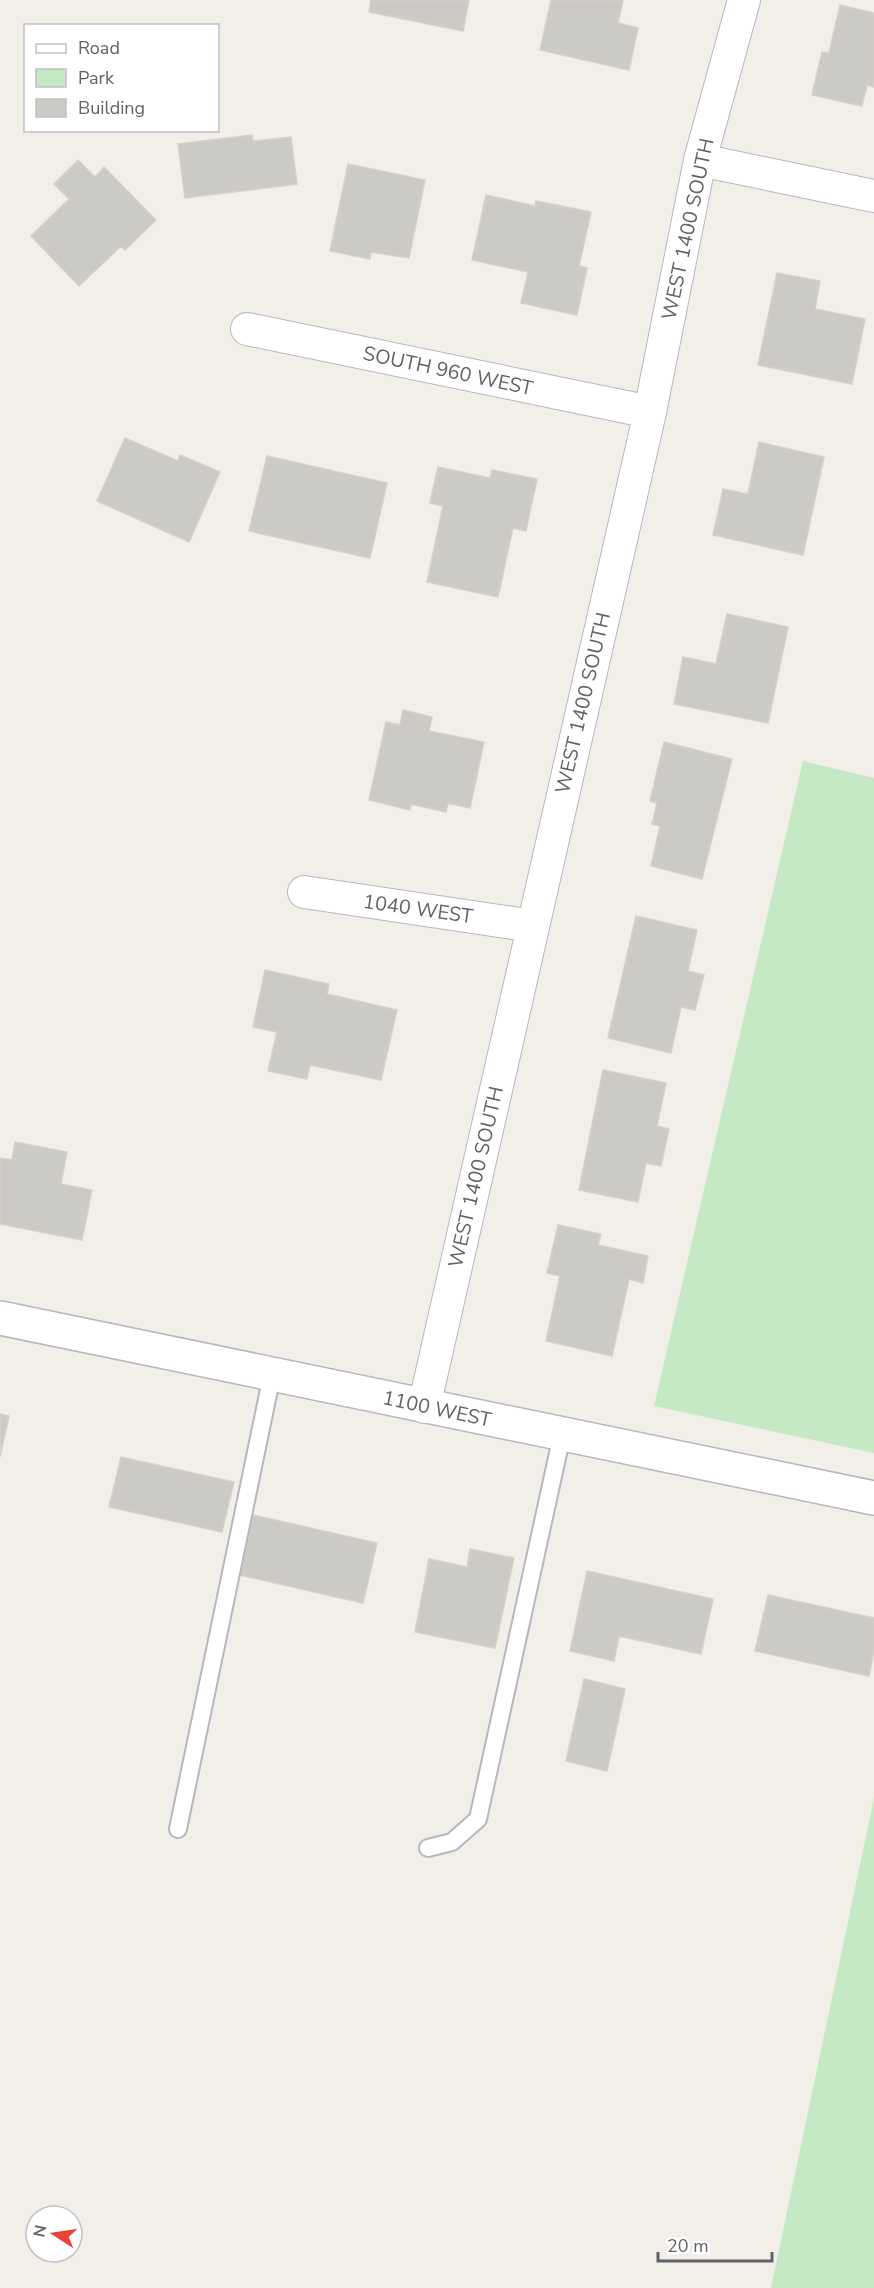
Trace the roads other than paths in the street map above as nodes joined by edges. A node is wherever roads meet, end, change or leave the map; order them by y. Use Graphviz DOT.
graph roads {
  1 [pos="744,0"];
  2 [pos="700,160"];
  3 [pos="874,196"];
  4 [pos="247,329"];
  5 [pos="650,412"];
  6 [pos="304,892"];
  7 [pos="533,926"];
  8 [pos="0,1318"];
  9 [pos="272,1375"];
  10 [pos="424,1407"];
  11 [pos="562,1435"];
  12 [pos="874,1498"];
  13 [pos="178,1828"];
  14 [pos="428,1848"];
  1 -- 2 [label="street, WEST 1400 SOUTH"];
  2 -- 3 [label="street"];
  2 -- 5 [label="street, WEST 1400 SOUTH"];
  4 -- 5 [label="street, SOUTH 960 WEST"];
  5 -- 7 [label="street, WEST 1400 SOUTH"];
  6 -- 7 [label="street, 1040 WEST"];
  7 -- 10 [label="street, WEST 1400 SOUTH"];
  8 -- 9 [label="street, 1100 WEST"];
  9 -- 10 [label="street, 1100 WEST"];
  9 -- 13 [label="lane"];
  10 -- 11 [label="street, 1100 WEST"];
  11 -- 12 [label="street, 1100 WEST"];
  11 -- 14 [label="lane"];
}
